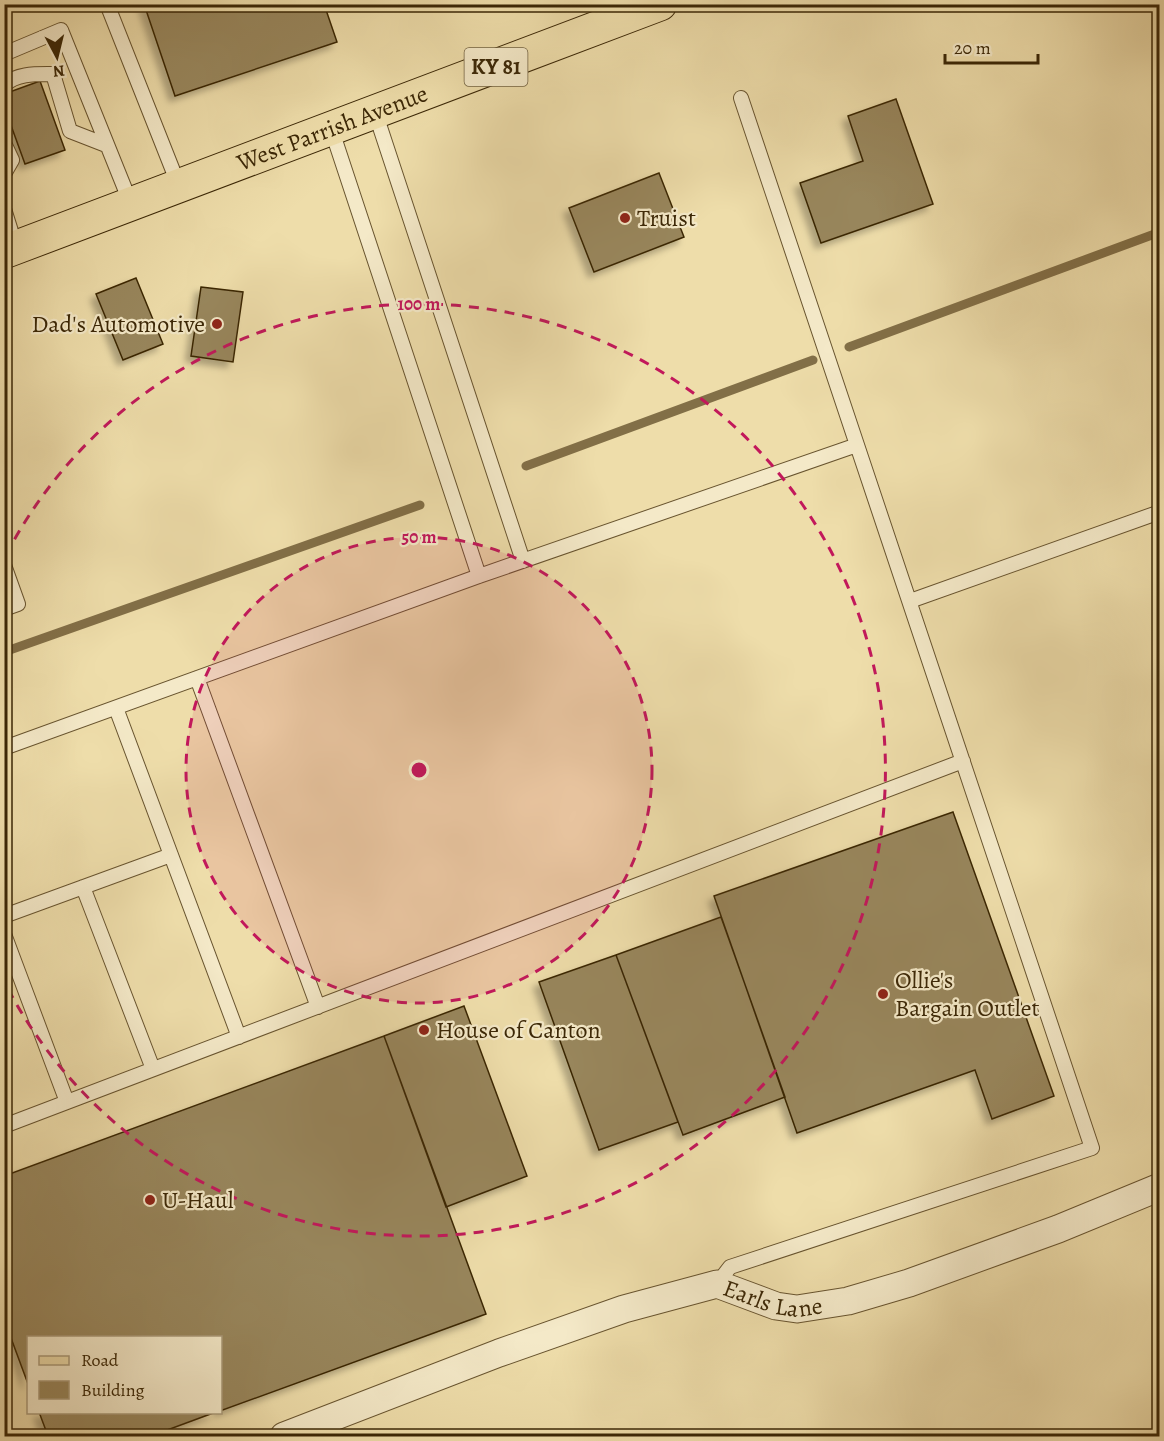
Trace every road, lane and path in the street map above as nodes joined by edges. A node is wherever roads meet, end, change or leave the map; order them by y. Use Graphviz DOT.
graph roads {
  1 [pos="107,4"];
  2 [pos="660,4"];
  3 [pos="4,54"];
  4 [pos="4,85"];
  5 [pos="741,98"];
  6 [pos="375,112"];
  7 [pos="331,128"];
  8 [pos="4,143"];
  9 [pos="106,145"];
  10 [pos="4,174"];
  11 [pos="179,186"];
  12 [pos="131,204"];
  13 [pos="4,209"];
  14 [pos="10,250"];
  15 [pos="857,445"];
  16 [pos="1160,512"];
  17 [pos="522,561"];
  18 [pos="4,565"];
  19 [pos="479,576"];
  20 [pos="910,601"];
  21 [pos="4,609"];
  22 [pos="197,678"];
  23 [pos="116,708"];
  24 [pos="4,748"];
  25 [pos="963,761"];
  26 [pos="171,855"];
  27 [pos="83,887"];
  28 [pos="4,916"];
  29 [pos="4,934"];
  30 [pos="318,1007"];
  31 [pos="239,1037"];
  32 [pos="153,1069"];
  33 [pos="67,1102"];
  34 [pos="4,1126"];
  35 [pos="1160,1187"];
  36 [pos="717,1284"];
  37 [pos="284,1437"];
  1 -- 11 [label="lane"];
  2 -- 6 [label="main road, West Parrish Avenue / KY 81"];
  3 -- 9 [label="lane"];
  4 -- 9 [label="lane"];
  5 -- 15 [label="lane"];
  6 -- 7 [label="main road, West Parrish Avenue / KY 81"];
  6 -- 17 [label="lane"];
  7 -- 11 [label="main road, West Parrish Avenue / KY 81"];
  7 -- 19 [label="lane"];
  8 -- 10 [label="lane"];
  9 -- 12 [label="lane"];
  11 -- 12 [label="main road, West Parrish Avenue / KY 81"];
  12 -- 14 [label="main road, West Parrish Avenue / KY 81"];
  13 -- 14 [label="lane"];
  15 -- 17 [label="lane"];
  15 -- 20 [label="lane"];
  16 -- 20 [label="lane"];
  17 -- 19 [label="lane"];
  18 -- 21 [label="lane"];
  19 -- 22 [label="lane"];
  20 -- 25 [label="lane"];
  22 -- 23 [label="lane"];
  22 -- 30 [label="lane"];
  23 -- 24 [label="lane"];
  23 -- 26 [label="lane"];
  25 -- 30 [label="lane"];
  25 -- 36 [label="lane"];
  26 -- 27 [label="lane"];
  26 -- 31 [label="lane"];
  27 -- 28 [label="lane"];
  27 -- 32 [label="lane"];
  29 -- 33 [label="lane"];
  30 -- 31 [label="lane"];
  31 -- 32 [label="lane"];
  32 -- 33 [label="lane"];
  33 -- 34 [label="lane"];
  35 -- 36 [label="street, Earls Lane"];
  36 -- 37 [label="street, Earls Lane"];
}
